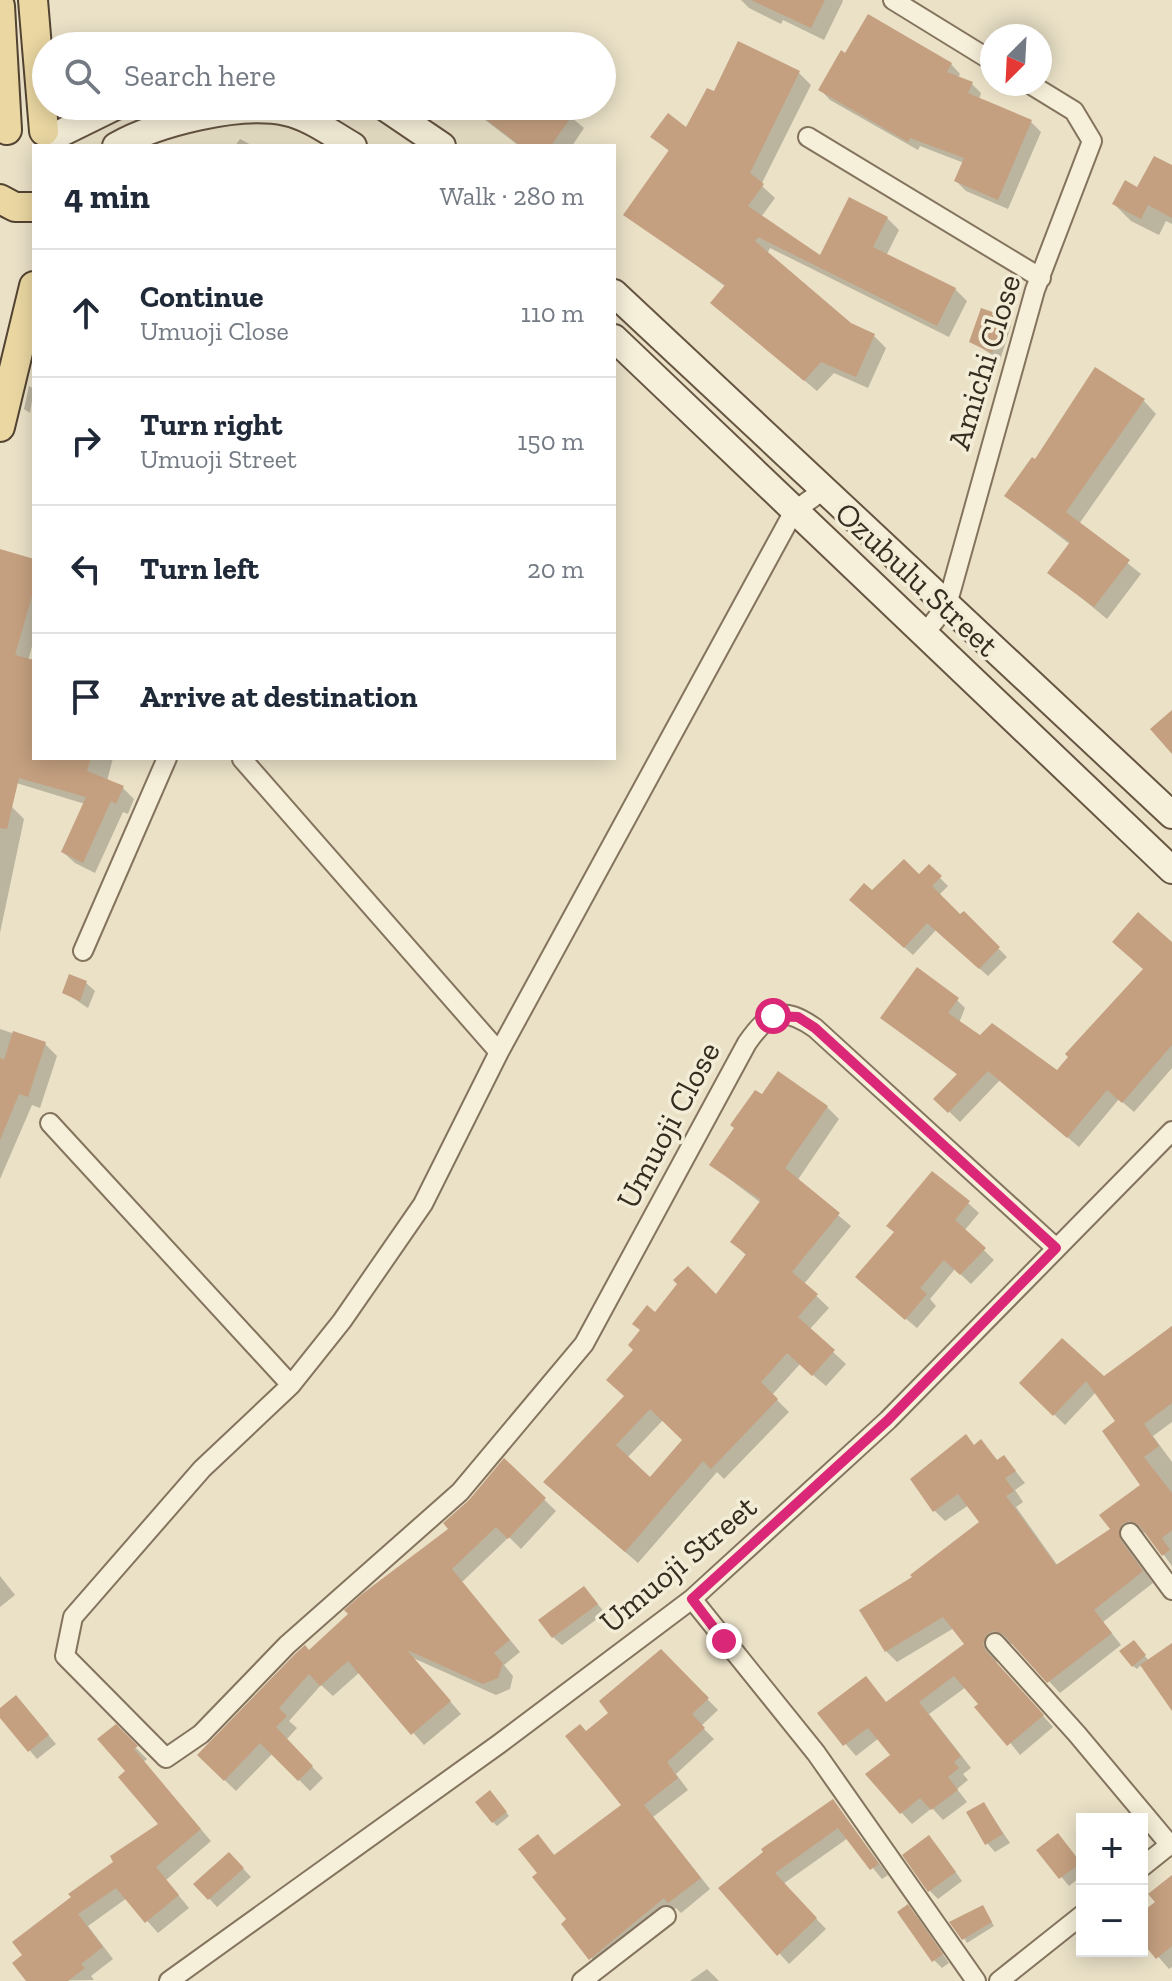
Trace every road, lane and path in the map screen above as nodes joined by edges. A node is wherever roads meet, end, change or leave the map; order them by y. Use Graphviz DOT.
graph roads {
  1 [pos="33,0"];
  2 [pos="893,0"];
  3 [pos="0,6"];
  4 [pos="37,32"];
  5 [pos="980,54"];
  6 [pos="1050,96"];
  7 [pos="88,120"];
  8 [pos="195,120"];
  9 [pos="308,120"];
  10 [pos="404,120"];
  11 [pos="3,132"];
  12 [pos="808,137"];
  13 [pos="52,138"];
  14 [pos="120,144"];
  15 [pos="350,144"];
  16 [pos="439,144"];
  17 [pos="0,199"];
  18 [pos="32,207"];
  19 [pos="1041,278"];
  20 [pos="32,294"];
  21 [pos="616,295"];
  22 [pos="616,340"];
  23 [pos="0,427"];
  24 [pos="825,489"];
  25 [pos="794,511"];
  26 [pos="947,605"];
  27 [pos="926,632"];
  28 [pos="166,760"];
  29 [pos="243,760"];
  30 [pos="1172,815"];
  31 [pos="1172,870"];
  32 [pos="83,951"];
  33 [pos="499,1052"];
  34 [pos="50,1123"];
  35 [pos="1172,1131"];
  36 [pos="1056,1248"];
  37 [pos="291,1385"];
  38 [pos="1130,1533"];
  39 [pos="1172,1590"];
  40 [pos="692,1599"];
  41 [pos="995,1643"];
  42 [pos="1171,1844"];
  43 [pos="1148,1862"];
  44 [pos="666,1916"];
  45 [pos="1076,1920"];
  46 [pos="169,1981"];
  47 [pos="582,1981"];
  48 [pos="976,1981"];
  49 [pos="999,1981"];
  1 -- 4 [label="main road"];
  2 -- 5 [label="street"];
  3 -- 11 [label="main road"];
  6 -- 19 [label="street, Amichi Close"];
  7 -- 13 [label="main road"];
  8 -- 14 [label="main road"];
  9 -- 15 [label="main road"];
  10 -- 16 [label="main road"];
  11 -- 13 [label="main road"];
  12 -- 19 [label="street"];
  17 -- 18 [label="main road"];
  19 -- 26 [label="street, Amichi Close"];
  20 -- 23 [label="main road"];
  21 -- 24 [label="main road, Ozubulu Street"];
  22 -- 25 [label="main road, Ozubulu Street"];
  24 -- 25 [label="street"];
  24 -- 26 [label="main road, Ozubulu Street"];
  25 -- 27 [label="main road, Ozubulu Street"];
  25 -- 33 [label="street"];
  26 -- 27 [label="street"];
  26 -- 30 [label="main road, Ozubulu Street"];
  27 -- 31 [label="main road, Ozubulu Street"];
  28 -- 32 [label="street"];
  29 -- 33 [label="street"];
  33 -- 37 [label="street"];
  34 -- 37 [label="street"];
  35 -- 36 [label="street, Umuoji Street"];
  36 -- 37 [label="street, Umuoji Close"];
  36 -- 40 [label="street, Umuoji Street"];
  38 -- 39 [label="street"];
  40 -- 46 [label="street, Umuoji Street"];
  40 -- 48 [label="street"];
  41 -- 42 [label="street"];
  42 -- 43 [label="street"];
  44 -- 47 [label="street"];
  45 -- 49 [label="street"];
}
